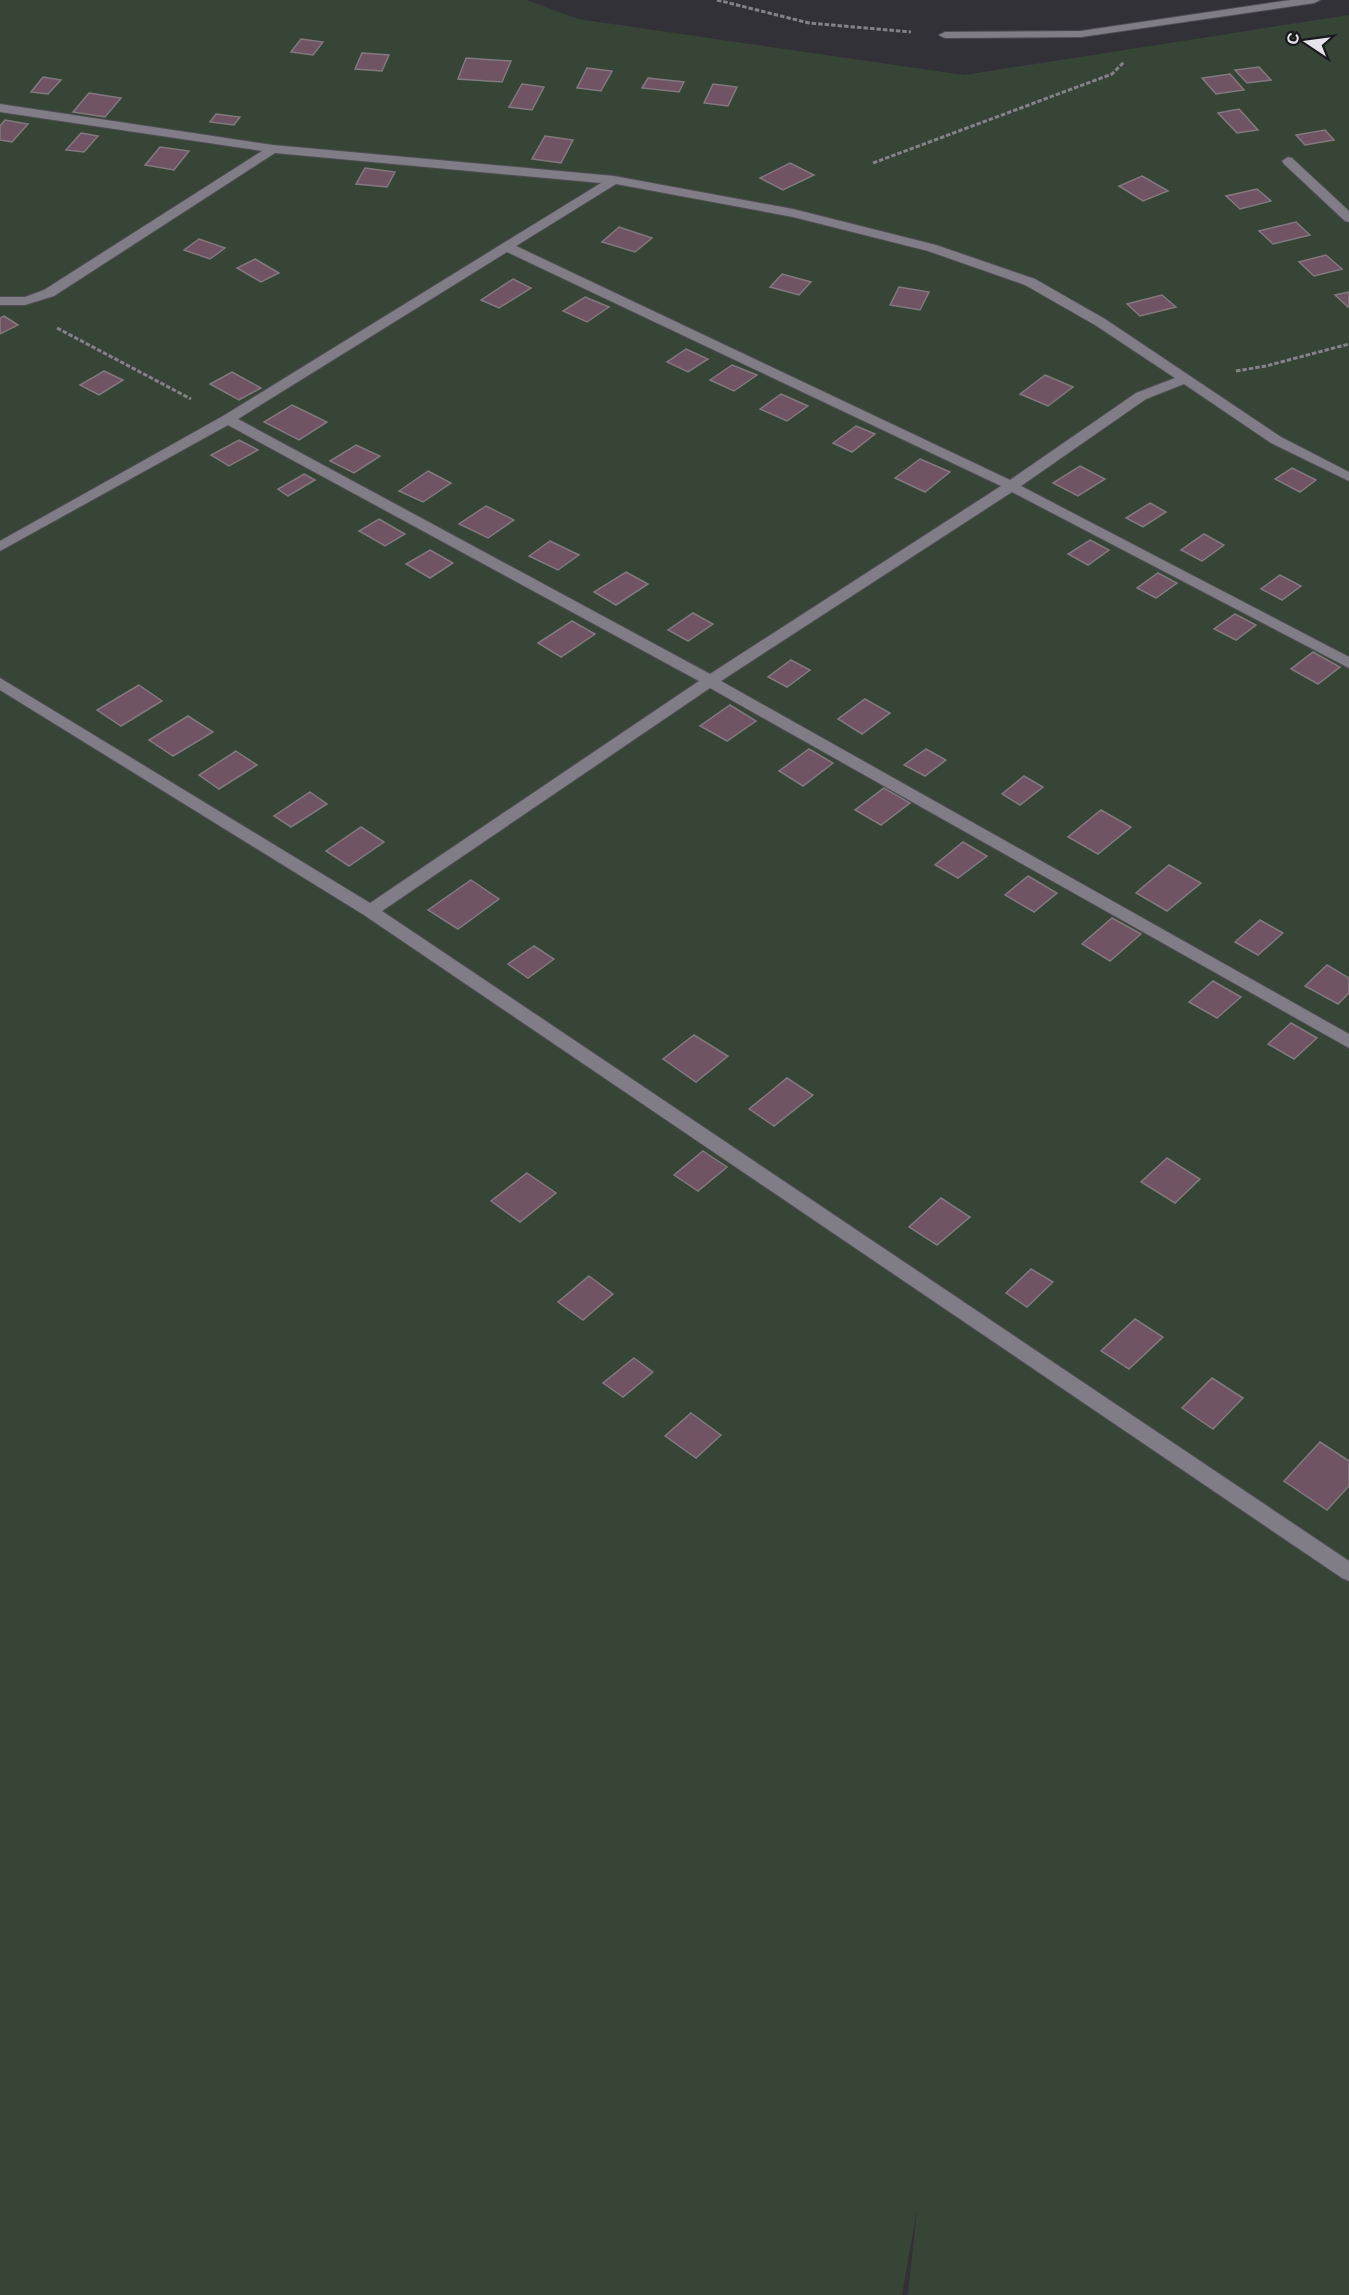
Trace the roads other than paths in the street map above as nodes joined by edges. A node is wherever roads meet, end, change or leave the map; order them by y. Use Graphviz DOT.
graph roads {
  1 [pos="1314,0"];
  2 [pos="945,35"];
  3 [pos="0,108"];
  4 [pos="273,148"];
  5 [pos="1288,161"];
  6 [pos="614,180"];
  7 [pos="1349,218"];
  8 [pos="507,247"];
  9 [pos="5,302"];
  10 [pos="1185,379"];
  11 [pos="228,419"];
  12 [pos="1349,477"];
  13 [pos="1011,486"];
  14 [pos="0,547"];
  15 [pos="1349,663"];
  16 [pos="710,681"];
  17 [pos="0,683"];
  18 [pos="370,911"];
  19 [pos="1349,1042"];
  20 [pos="1349,1572"];
  1 -- 2 [label="street"];
  3 -- 4 [label="street"];
  4 -- 6 [label="street"];
  4 -- 9 [label="street"];
  5 -- 7 [label="street"];
  6 -- 8 [label="street"];
  6 -- 10 [label="street"];
  8 -- 11 [label="street"];
  8 -- 13 [label="street"];
  10 -- 12 [label="street"];
  10 -- 13 [label="street"];
  11 -- 14 [label="street"];
  11 -- 16 [label="street"];
  13 -- 15 [label="street"];
  13 -- 16 [label="street"];
  16 -- 18 [label="street"];
  16 -- 19 [label="street"];
  17 -- 18 [label="street"];
  18 -- 20 [label="street"];
}
